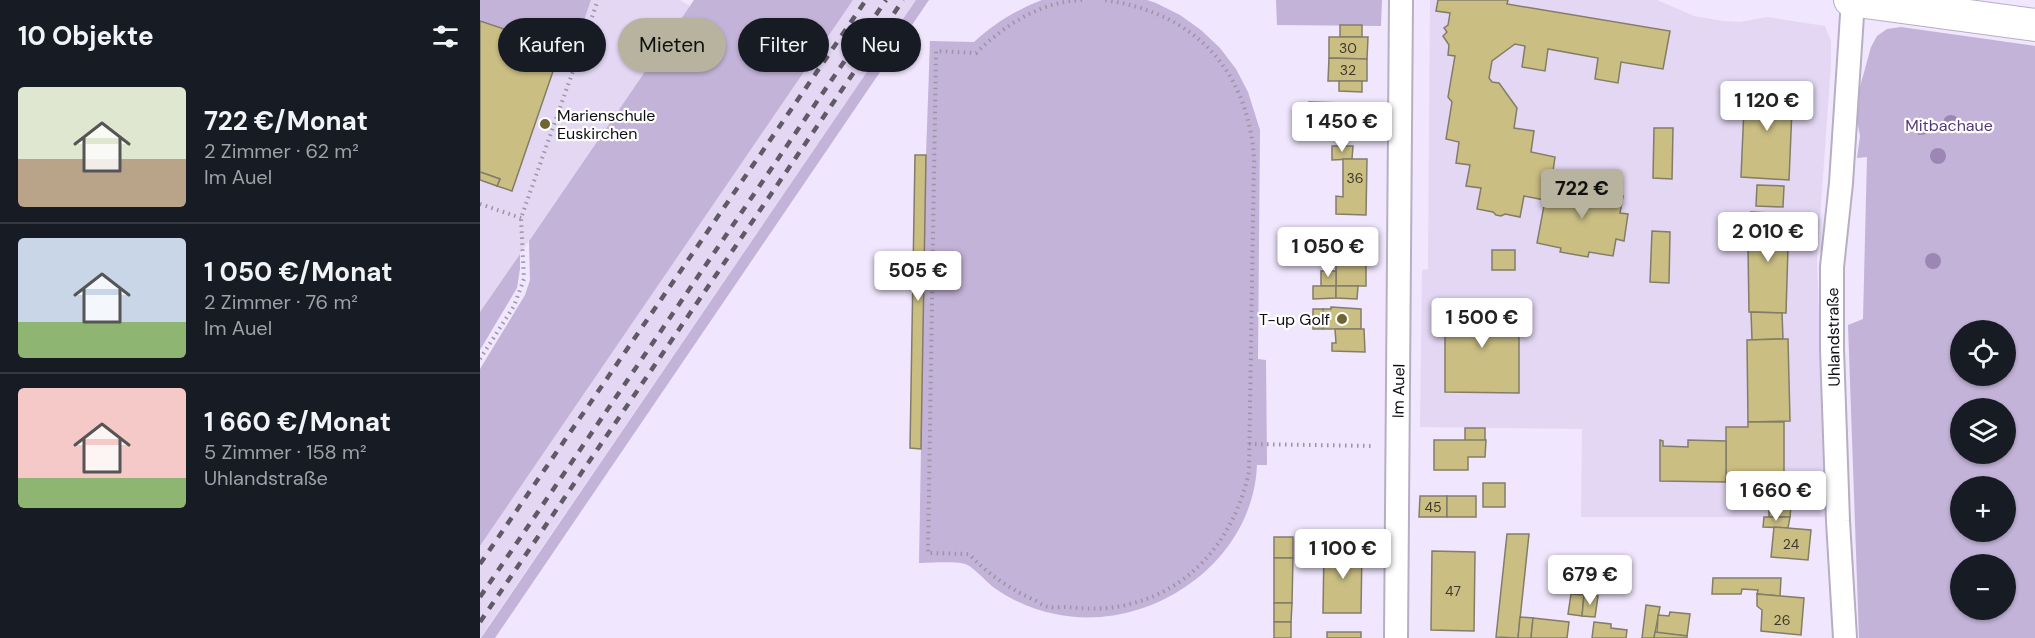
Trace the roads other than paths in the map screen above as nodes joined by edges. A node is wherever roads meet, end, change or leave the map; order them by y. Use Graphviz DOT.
graph roads {
  1 [pos="1401,0"];
  2 [pos="1852,0"];
  3 [pos="2035,25"];
  4 [pos="1396,638"];
  5 [pos="1845,638"];
  1 -- 4 [label="street, Im Auel"];
  2 -- 3 [label="main road"];
  2 -- 5 [label="street, Uhlandstraße"];
}
